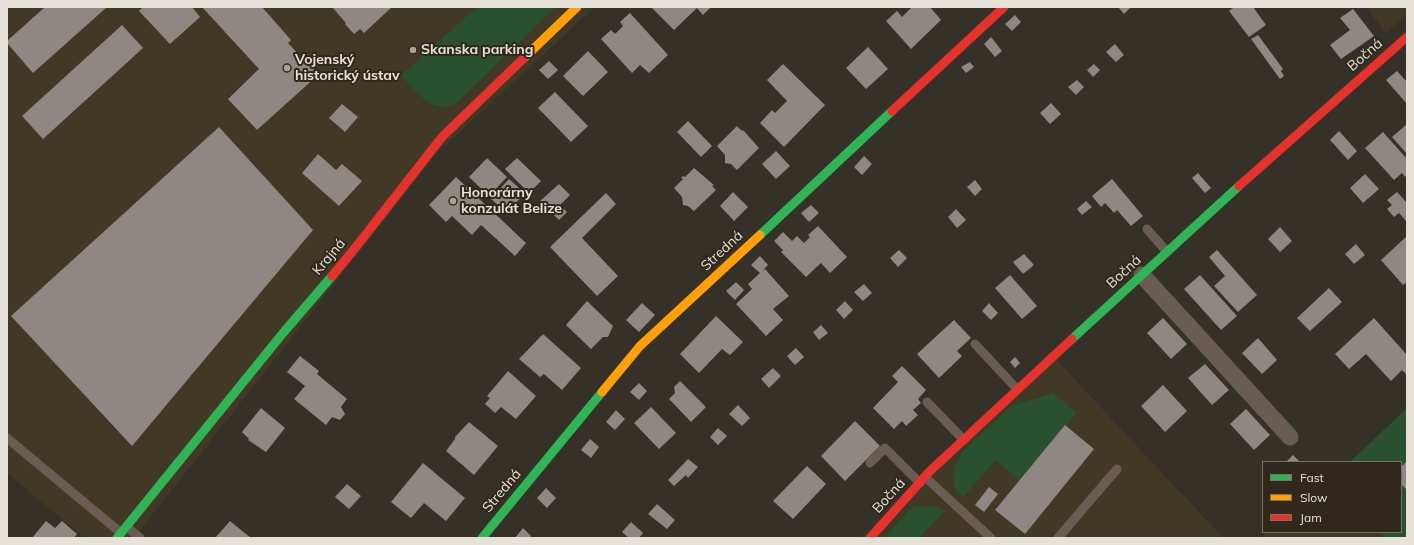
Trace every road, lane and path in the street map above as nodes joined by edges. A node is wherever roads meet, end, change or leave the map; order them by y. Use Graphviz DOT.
graph roads {
  1 [pos="576,7"];
  2 [pos="1004,7"];
  3 [pos="1407,37"];
  4 [pos="1146,229"];
  5 [pos="1167,252"];
  6 [pos="1142,275"];
  7 [pos="975,344"];
  8 [pos="1017,389"];
  9 [pos="927,402"];
  10 [pos="7,438"];
  11 [pos="1290,438"];
  12 [pos="964,440"];
  13 [pos="870,463"];
  14 [pos="1117,469"];
  15 [pos="922,480"];
  16 [pos="122,533"];
  17 [pos="140,538"];
  18 [pos="482,538"];
  19 [pos="870,538"];
  20 [pos="991,538"];
  21 [pos="1058,538"];
  1 -- 16 [label="street, Krajná"];
  2 -- 18 [label="street, Stredná"];
  3 -- 5 [label="street, Bočná"];
  4 -- 5 [label="lane"];
  5 -- 6 [label="street, Bočná"];
  6 -- 8 [label="street, Bočná"];
  6 -- 11 [label="street"];
  7 -- 8 [label="lane"];
  8 -- 12 [label="street, Bočná"];
  9 -- 12 [label="lane"];
  10 -- 16 [label="lane"];
  12 -- 15 [label="street, Bočná"];
  13 -- 15 [label="lane"];
  14 -- 21 [label="lane"];
  15 -- 19 [label="street, Bočná"];
  15 -- 20 [label="lane"];
  16 -- 17 [label="lane"];
}
